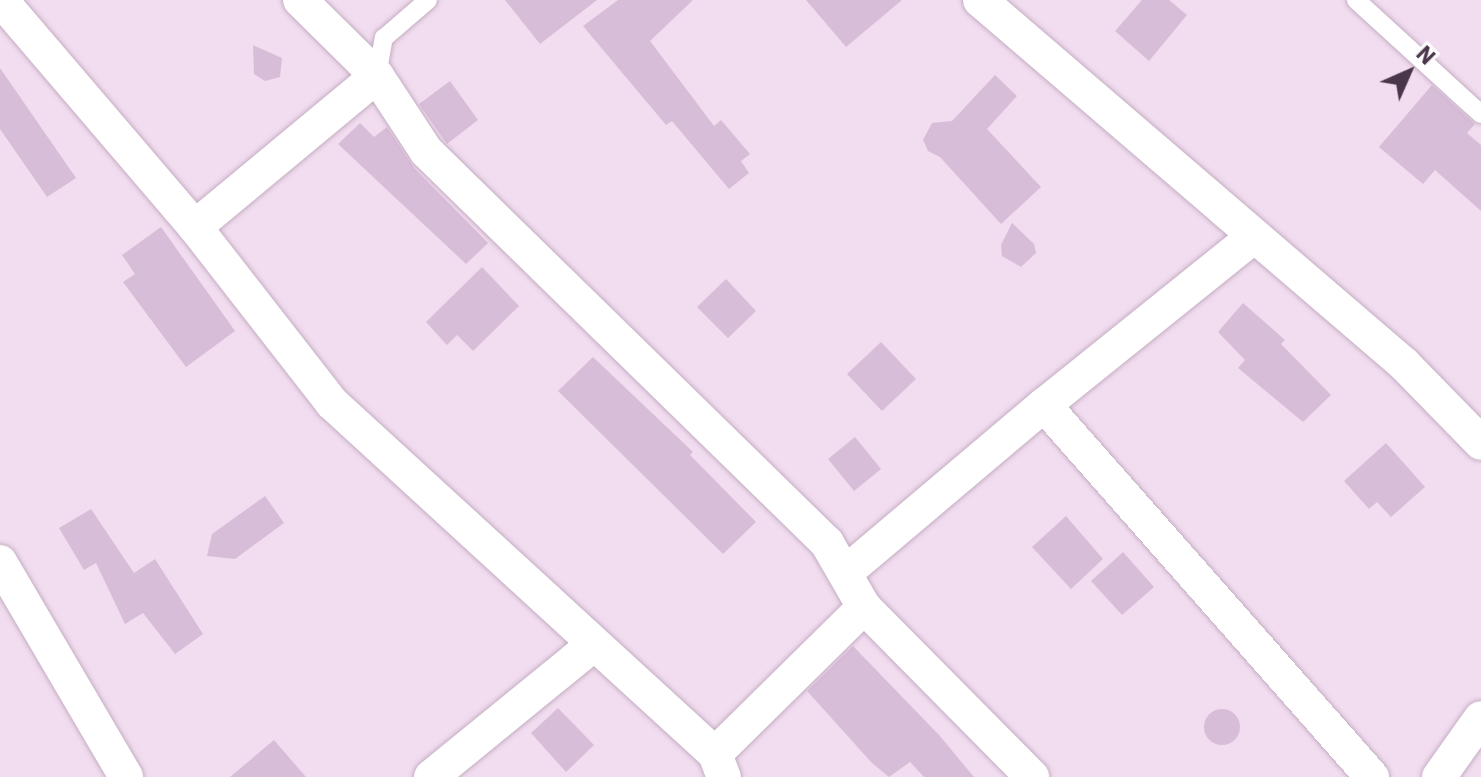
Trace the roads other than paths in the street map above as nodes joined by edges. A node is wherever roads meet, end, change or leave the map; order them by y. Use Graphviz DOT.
graph roads {
  1 [pos="1,0"];
  2 [pos="300,0"];
  3 [pos="428,0"];
  4 [pos="980,0"];
  5 [pos="1356,0"];
  6 [pos="377,76"];
  7 [pos="1481,114"];
  8 [pos="195,227"];
  9 [pos="1254,236"];
  10 [pos="1044,405"];
  11 [pos="1481,443"];
  12 [pos="0,562"];
  13 [pos="845,573"];
  14 [pos="864,607"];
  15 [pos="594,644"];
  16 [pos="1481,718"];
  17 [pos="719,765"];
  18 [pos="126,777"];
  19 [pos="431,777"];
  20 [pos="1032,777"];
  21 [pos="1372,777"];
  22 [pos="1439,777"];
  1 -- 8 [label="street"];
  2 -- 6 [label="street"];
  3 -- 6 [label="lane"];
  4 -- 9 [label="street"];
  5 -- 7 [label="lane"];
  6 -- 8 [label="street"];
  6 -- 13 [label="street"];
  8 -- 15 [label="street"];
  9 -- 10 [label="street"];
  9 -- 11 [label="street"];
  10 -- 13 [label="street"];
  10 -- 21 [label="street"];
  12 -- 18 [label="street"];
  13 -- 14 [label="street"];
  14 -- 17 [label="street"];
  14 -- 20 [label="street"];
  15 -- 17 [label="street"];
  15 -- 19 [label="street"];
  16 -- 22 [label="street"];
}
